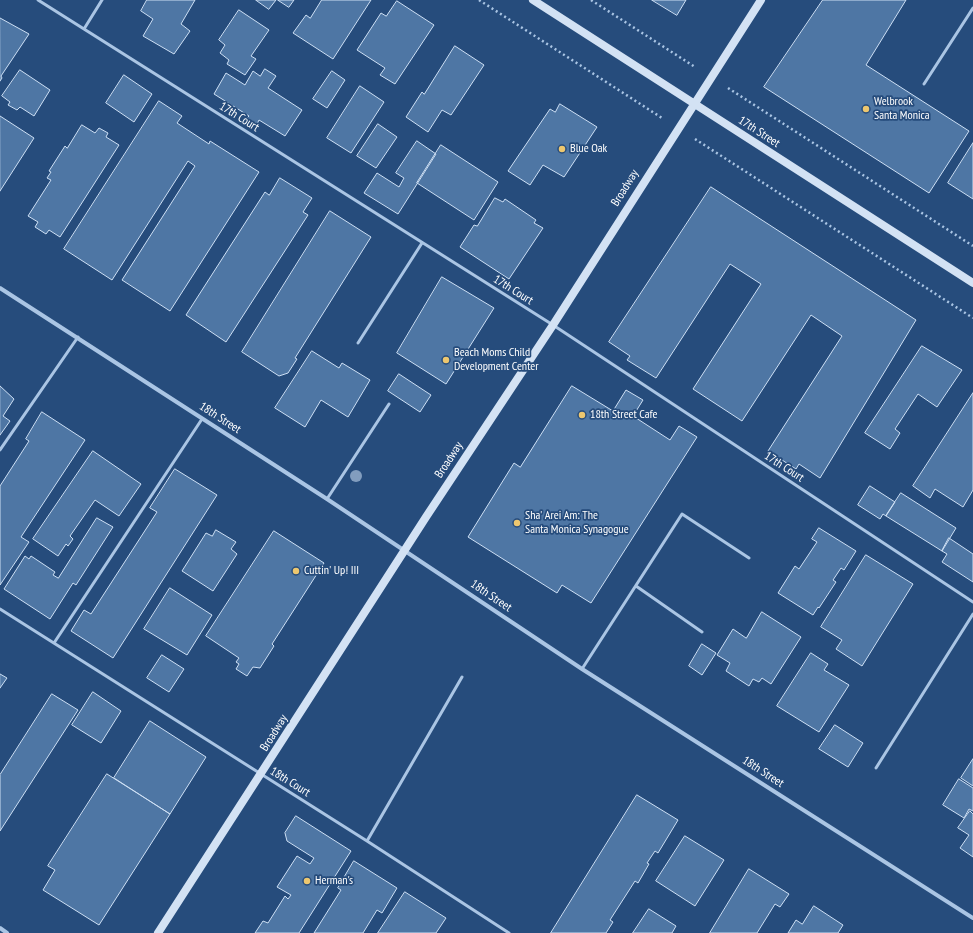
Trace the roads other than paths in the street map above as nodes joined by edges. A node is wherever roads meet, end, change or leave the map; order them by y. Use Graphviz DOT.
graph roads {
  1 [pos="38,0"];
  2 [pos="102,0"];
  3 [pos="533,0"];
  4 [pos="761,0"];
  5 [pos="973,8"];
  6 [pos="84,29"];
  7 [pos="924,84"];
  8 [pos="694,103"];
  9 [pos="422,244"];
  10 [pos="973,283"];
  11 [pos="0,288"];
  12 [pos="553,325"];
  13 [pos="78,337"];
  14 [pos="358,343"];
  15 [pos="389,404"];
  16 [pos="202,419"];
  17 [pos="0,450"];
  18 [pos="327,499"];
  19 [pos="404,551"];
  20 [pos="749,558"];
  21 [pos="636,586"];
  22 [pos="973,602"];
  23 [pos="0,608"];
  24 [pos="973,614"];
  25 [pos="702,632"];
  26 [pos="54,643"];
  27 [pos="582,669"];
  28 [pos="462,677"];
  29 [pos="876,768"];
  30 [pos="261,775"];
  31 [pos="367,841"];
  32 [pos="973,918"];
  33 [pos="0,928"];
  34 [pos="7,933"];
  35 [pos="158,933"];
  36 [pos="508,933"];
  1 -- 6 [label="lane, 17th Court"];
  2 -- 6 [label="lane"];
  3 -- 8 [label="street, 17th Street"];
  4 -- 8 [label="street, Broadway"];
  5 -- 7 [label="lane"];
  6 -- 9 [label="lane, 17th Court"];
  8 -- 10 [label="street, 17th Street"];
  8 -- 12 [label="street, Broadway"];
  9 -- 12 [label="lane, 17th Court"];
  9 -- 14 [label="lane"];
  11 -- 13 [label="street, 18th Street"];
  12 -- 19 [label="street, Broadway"];
  12 -- 22 [label="lane, 17th Court"];
  13 -- 16 [label="street, 18th Street"];
  13 -- 17 [label="lane"];
  15 -- 18 [label="lane"];
  16 -- 18 [label="street, 18th Street"];
  16 -- 26 [label="lane"];
  18 -- 19 [label="street, 18th Street"];
  19 -- 27 [label="street, 18th Street"];
  19 -- 30 [label="street, Broadway"];
  20 -- 21 [label="lane"];
  21 -- 25 [label="lane"];
  21 -- 27 [label="lane"];
  23 -- 26 [label="lane, 18th Court"];
  24 -- 29 [label="lane"];
  26 -- 30 [label="lane, 18th Court"];
  27 -- 32 [label="street, 18th Street"];
  28 -- 31 [label="lane"];
  30 -- 31 [label="lane, 18th Court"];
  30 -- 35 [label="street, Broadway"];
  31 -- 36 [label="lane, 18th Court"];
  33 -- 34 [label="street"];
}
